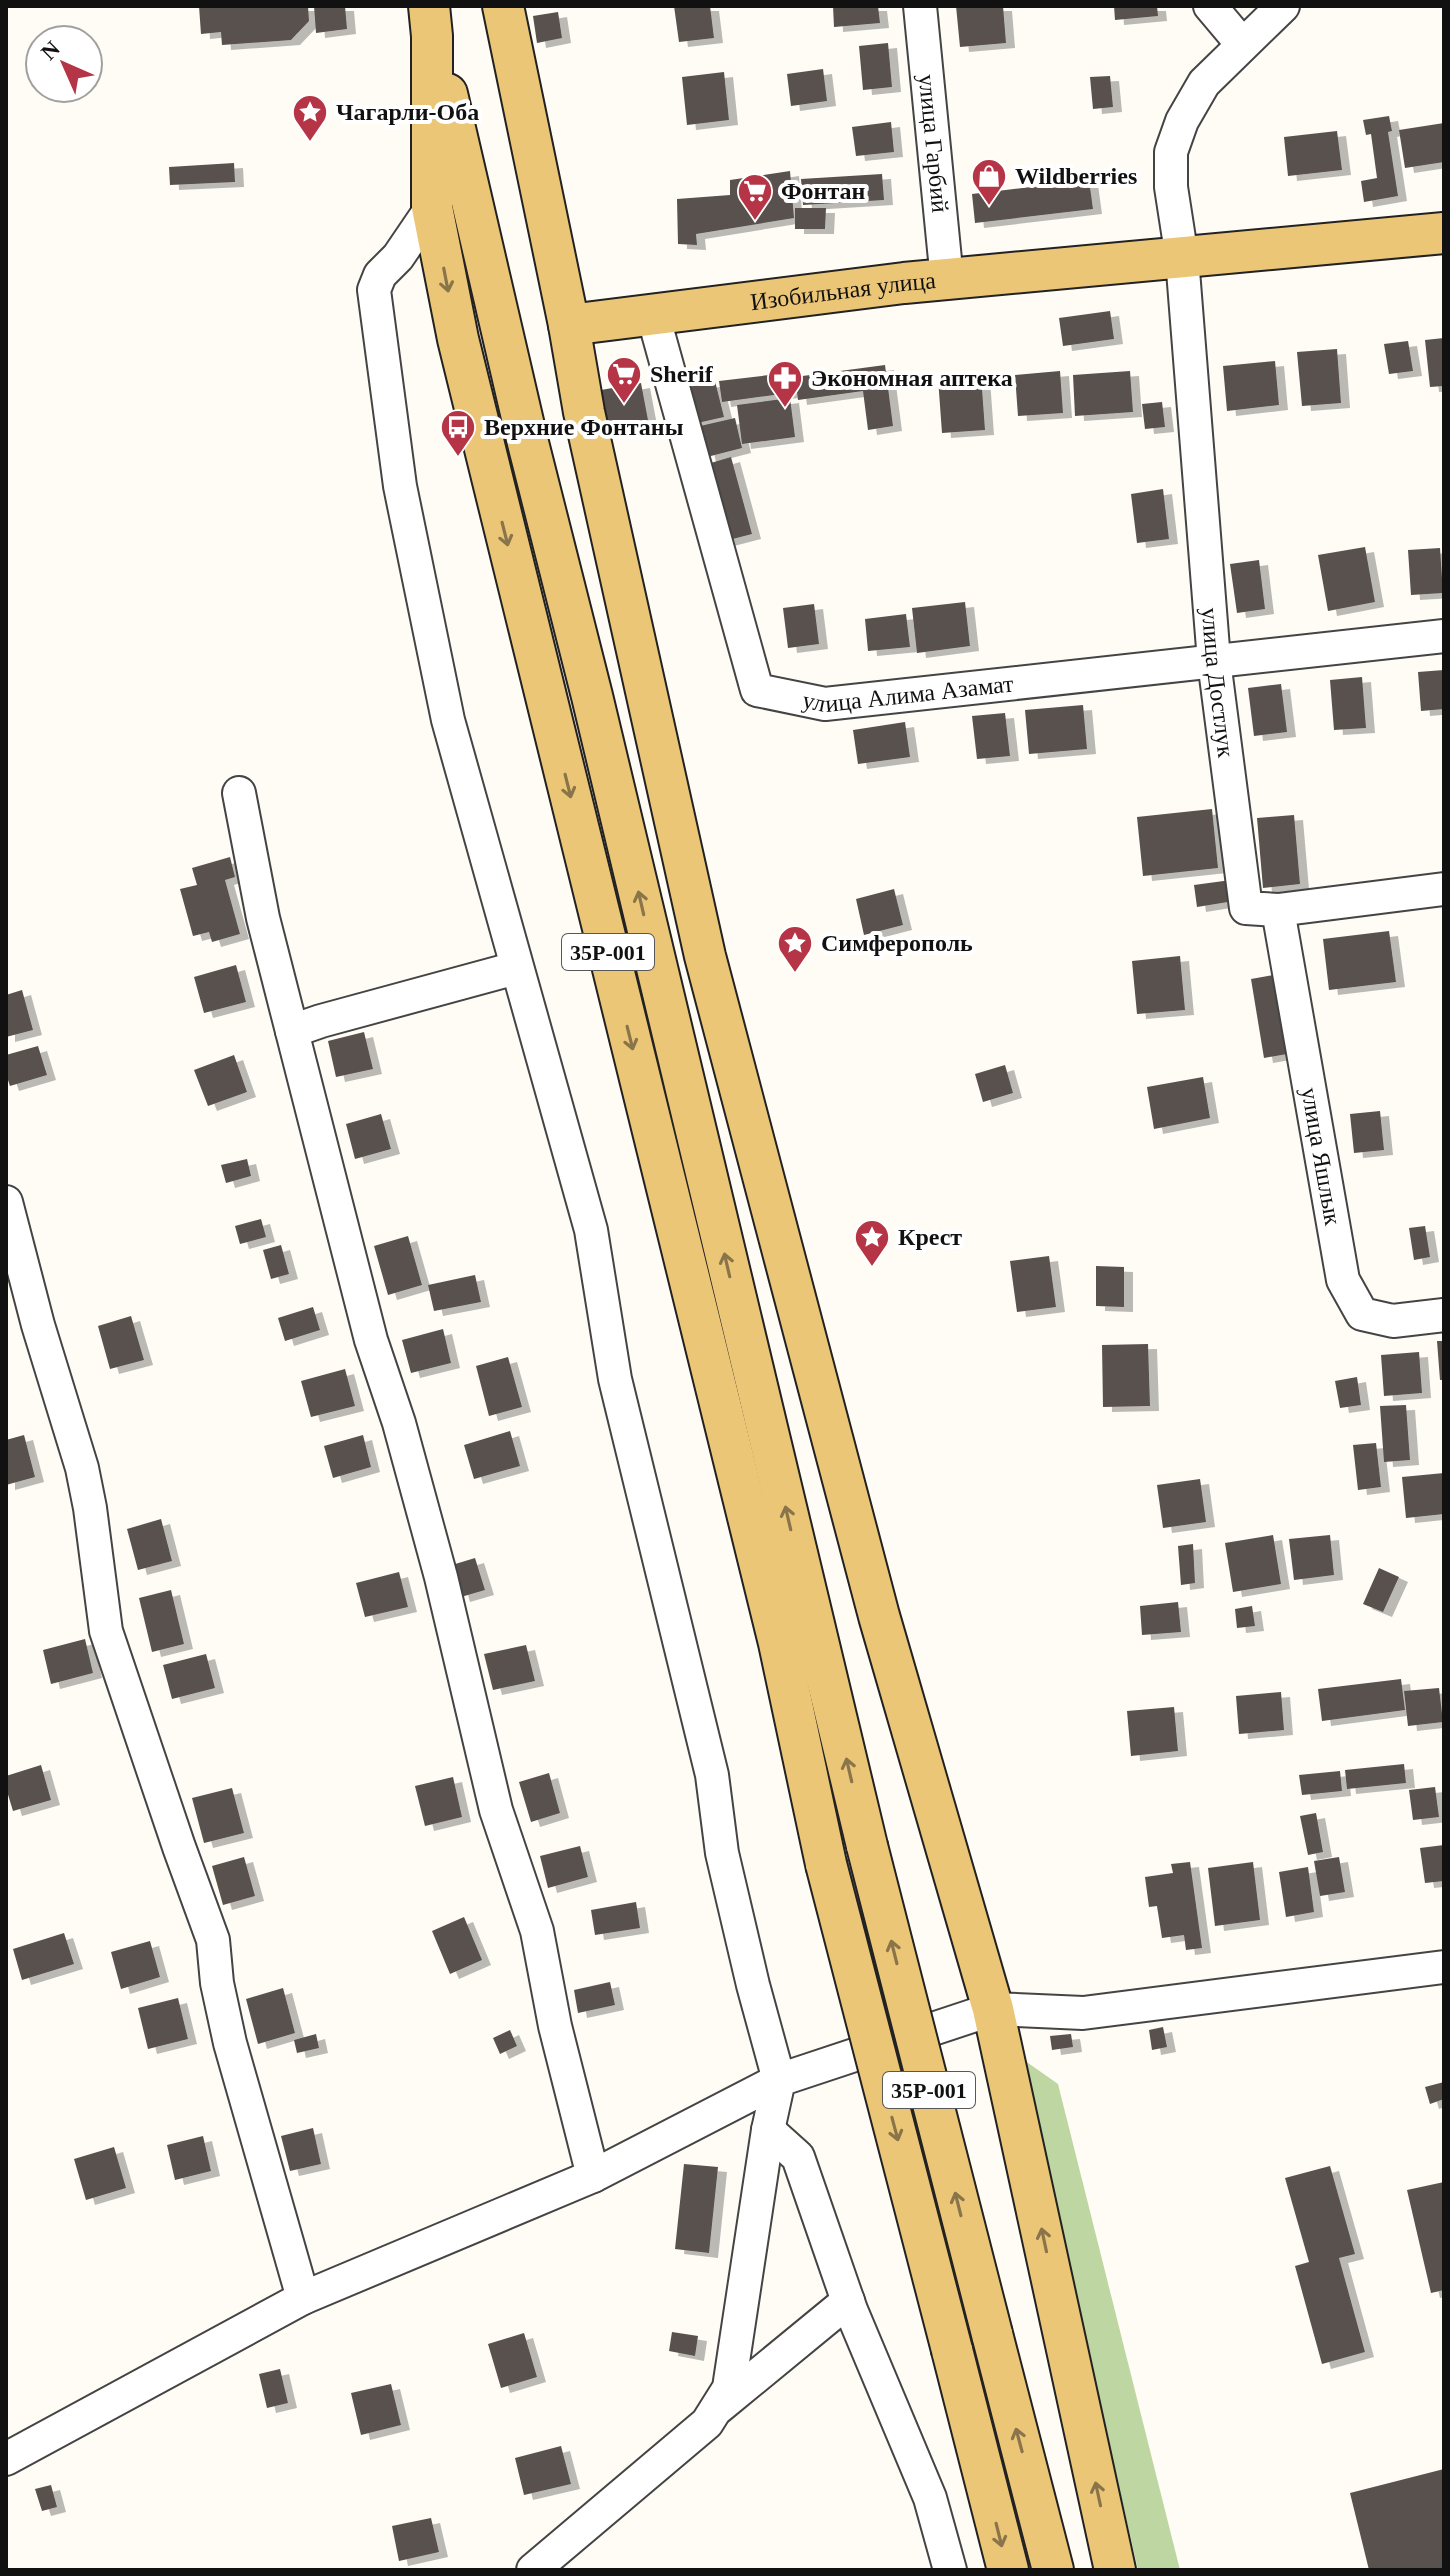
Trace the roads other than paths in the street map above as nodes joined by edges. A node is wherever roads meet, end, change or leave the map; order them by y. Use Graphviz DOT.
graph roads {
  1 [pos="503,6"];
  2 [pos="920,6"];
  3 [pos="1210,6"];
  4 [pos="1283,6"];
  5 [pos="431,21"];
  6 [pos="1242,44"];
  7 [pos="432,207"];
  8 [pos="547,223"];
  9 [pos="1444,233"];
  10 [pos="1182,258"];
  11 [pos="947,280"];
  12 [pos="653,315"];
  13 [pos="569,325"];
  14 [pos="583,407"];
  15 [pos="1444,636"];
  16 [pos="1214,661"];
  17 [pos="239,793"];
  18 [pos="1444,889"];
  19 [pos="1278,910"];
  20 [pos="516,968"];
  21 [pos="292,1031"];
  22 [pos="6,1202"];
  23 [pos="1444,1315"];
  24 [pos="1444,1967"];
  25 [pos="993,2009"];
  26 [pos="779,2080"];
  27 [pos="768,2130"];
  28 [pos="593,2176"];
  29 [pos="303,2298"];
  30 [pos="848,2301"];
  31 [pos="719,2407"];
  32 [pos="6,2459"];
  33 [pos="533,2570"];
  34 [pos="950,2570"];
  35 [pos="1008,2570"];
  36 [pos="1053,2570"];
  37 [pos="1115,2570"];
  1 -- 8 [label="main road"];
  2 -- 11 [label="street, улица Гарбий"];
  3 -- 6 [label="street"];
  4 -- 6 [label="street, улица Достлук"];
  5 -- 7 [label="main road, 35Р-001"];
  36 -- 5 [label="main road, 35Р-001, one-way, bridge"];
  6 -- 10 [label="street, улица Достлук"];
  7 -- 20 [label="street"];
  7 -- 35 [label="main road, 35Р-001, one-way, bridge"];
  8 -- 12 [label="main road"];
  8 -- 13 [label="main road"];
  9 -- 10 [label="main road, Изобильная улица"];
  10 -- 11 [label="main road, Изобильная улица"];
  10 -- 16 [label="street, улица Достлук"];
  11 -- 12 [label="main road, Изобильная улица"];
  12 -- 13 [label="main road, Изобильная улица"];
  12 -- 14 [label="main road"];
  12 -- 16 [label="street, улица Алима Азамат"];
  13 -- 14 [label="main road"];
  14 -- 25 [label="main road"];
  15 -- 16 [label="street, улица Алима Азамат"];
  16 -- 19 [label="street, улица Достлук"];
  17 -- 21 [label="street"];
  18 -- 19 [label="street, улица Достлук"];
  19 -- 23 [label="street, улица Яшлык"];
  20 -- 21 [label="street"];
  20 -- 26 [label="street"];
  21 -- 28 [label="street"];
  22 -- 29 [label="street"];
  24 -- 25 [label="street"];
  25 -- 26 [label="street"];
  37 -- 25 [label="main road, one-way"];
  26 -- 27 [label="street"];
  26 -- 28 [label="street"];
  27 -- 30 [label="street"];
  27 -- 31 [label="street"];
  28 -- 29 [label="street"];
  29 -- 32 [label="street"];
  30 -- 31 [label="street"];
  30 -- 34 [label="street"];
  31 -- 33 [label="street"];
}
